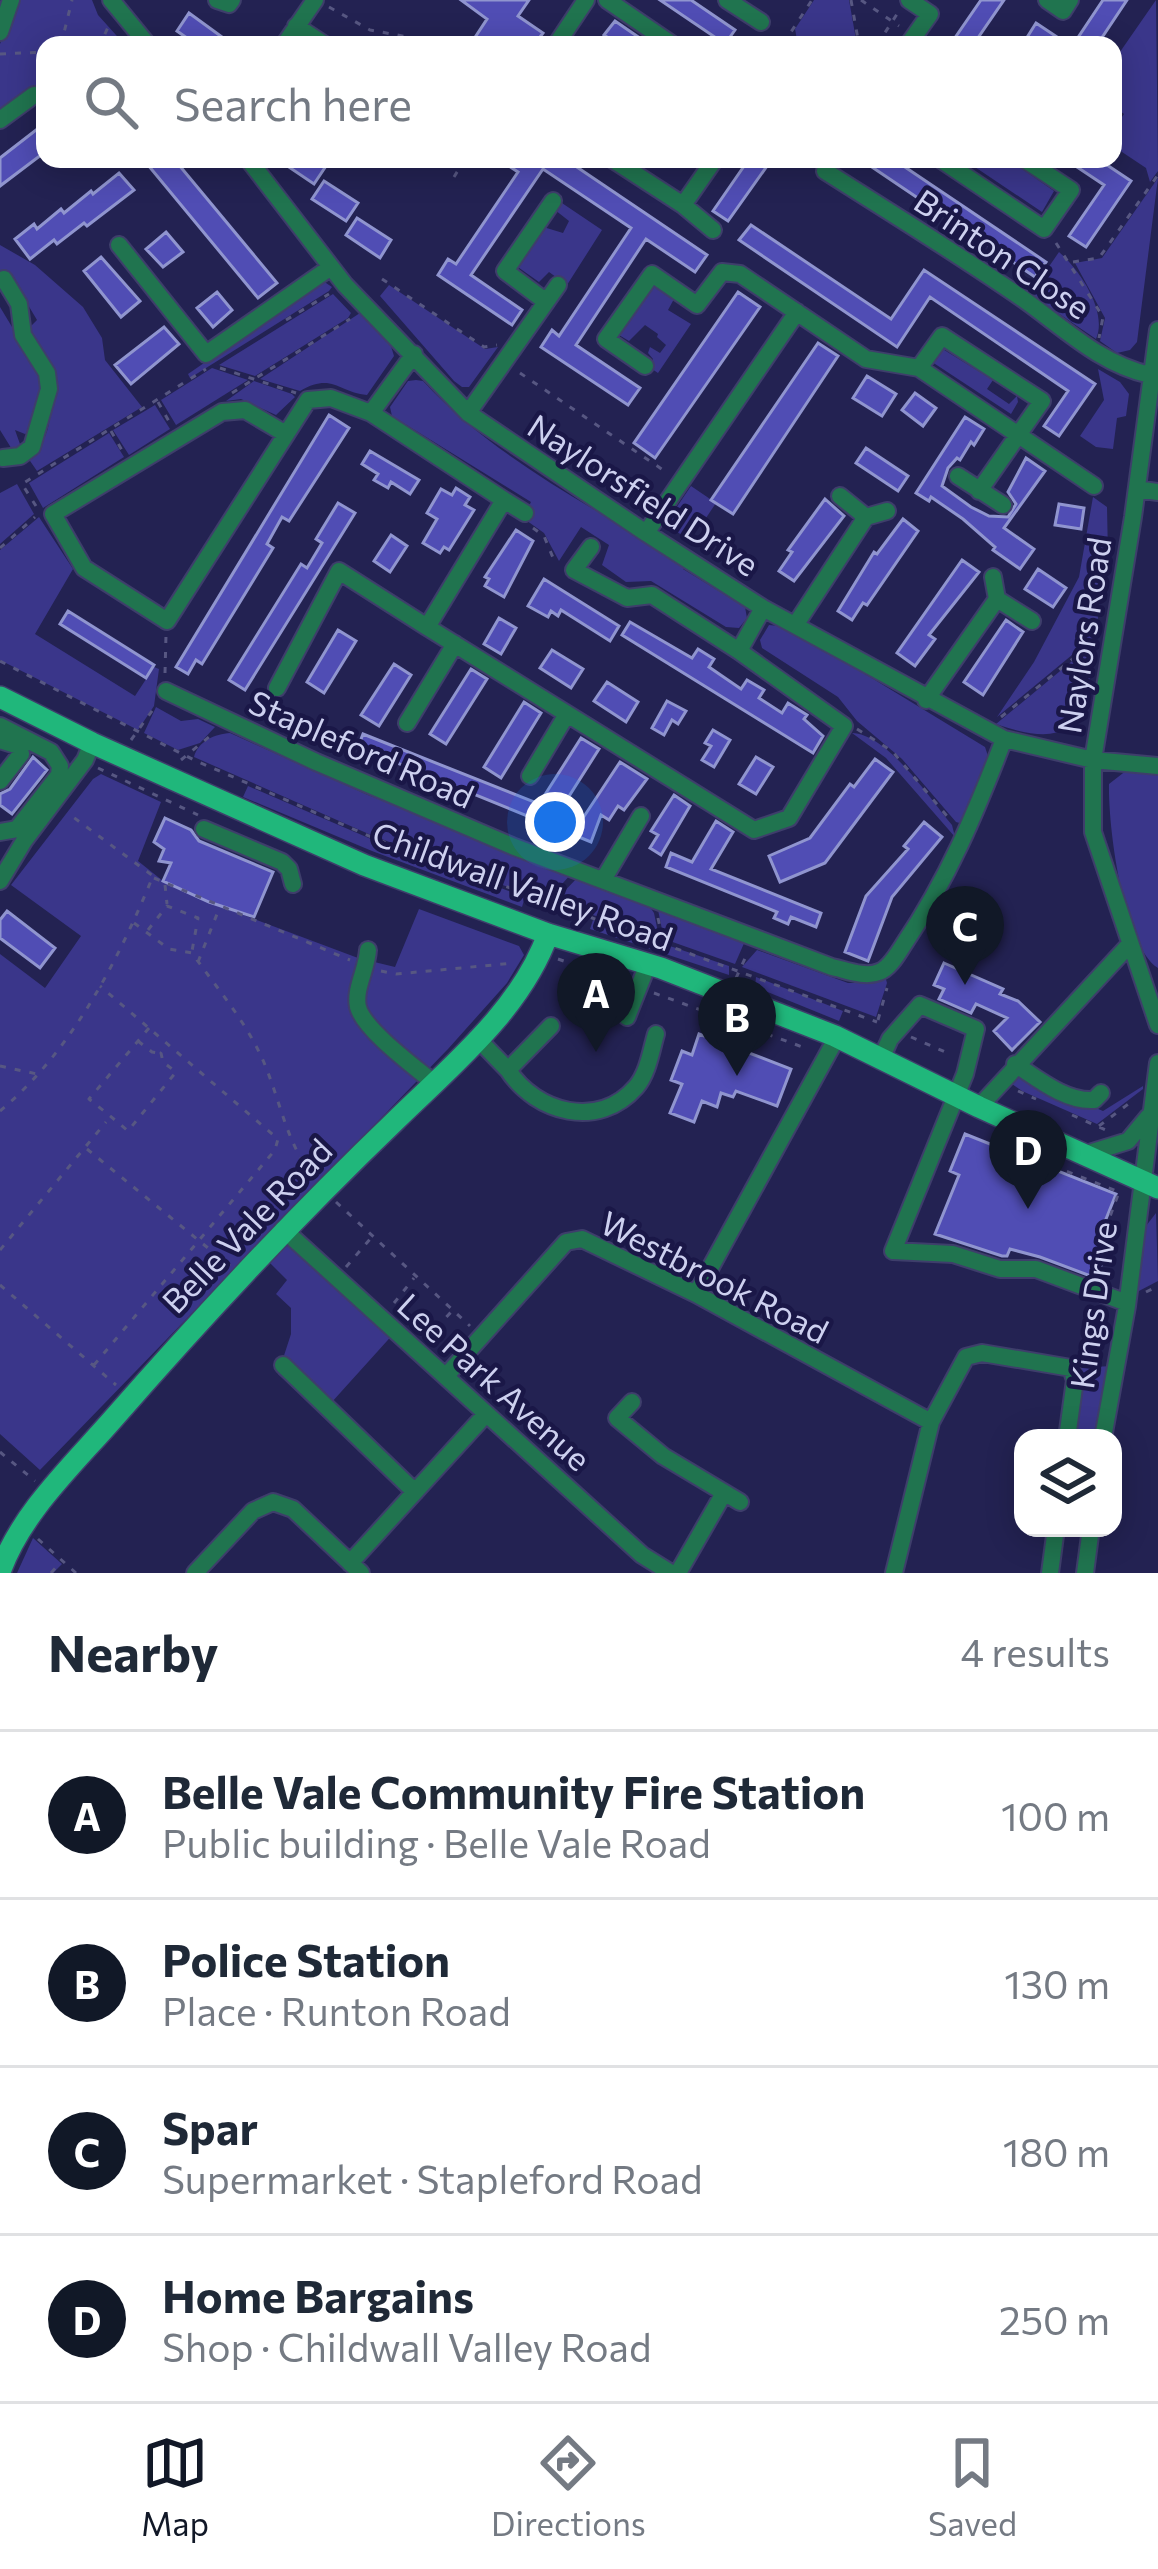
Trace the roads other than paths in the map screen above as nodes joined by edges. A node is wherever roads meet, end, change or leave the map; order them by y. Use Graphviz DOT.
graph roads {
  1 [pos="11,0"];
  2 [pos="316,0"];
  3 [pos="586,0"];
  4 [pos="607,0"];
  5 [pos="727,0"];
  6 [pos="908,0"];
  7 [pos="1047,0"];
  8 [pos="1070,0"];
  9 [pos="116,7"];
  10 [pos="760,22"];
  11 [pos="296,26"];
  12 [pos="0,32"];
  13 [pos="140,36"];
  14 [pos="290,36"];
  15 [pos="312,36"];
  16 [pos="566,36"];
  17 [pos="660,36"];
  18 [pos="914,36"];
  19 [pos="34,95"];
  20 [pos="0,120"];
  21 [pos="255,168"];
  22 [pos="626,168"];
  23 [pos="709,168"];
  24 [pos="953,168"];
  25 [pos="1038,168"];
  26 [pos="825,171"];
  27 [pos="553,201"];
  28 [pos="683,205"];
  29 [pos="713,230"];
  30 [pos="119,245"];
  31 [pos="331,267"];
  32 [pos="4,279"];
  33 [pos="558,285"];
  34 [pos="545,301"];
  35 [pos="797,312"];
  36 [pos="1158,330"];
  37 [pos="414,354"];
  38 [pos="645,366"];
  39 [pos="919,368"];
  40 [pos="1150,375"];
  41 [pos="371,413"];
  42 [pos="468,413"];
  43 [pos="284,433"];
  44 [pos="1017,434"];
  45 [pos="2,457"];
  46 [pos="958,476"];
  47 [pos="1094,486"];
  48 [pos="1137,489"];
  49 [pos="979,491"];
  50 [pos="1158,492"];
  51 [pos="840,496"];
  52 [pos="504,500"];
  53 [pos="1004,505"];
  54 [pos="887,511"];
  55 [pos="525,513"];
  56 [pos="866,517"];
  57 [pos="646,532"];
  58 [pos="591,547"];
  59 [pos="994,577"];
  60 [pos="997,599"];
  61 [pos="763,608"];
  62 [pos="1032,621"];
  63 [pos="796,624"];
  64 [pos="427,627"];
  65 [pos="455,644"];
  66 [pos="740,651"];
  67 [pos="277,688"];
  68 [pos="166,691"];
  69 [pos="0,697"];
  70 [pos="926,700"];
  71 [pos="567,714"];
  72 [pos="407,723"];
  73 [pos="0,726"];
  74 [pos="996,735"];
  75 [pos="0,740"];
  76 [pos="92,743"];
  77 [pos="1093,760"];
  78 [pos="1158,766"];
  79 [pos="530,776"];
  80 [pos="0,781"];
  81 [pos="641,816"];
  82 [pos="203,829"];
  83 [pos="0,832"];
  84 [pos="7,852"];
  85 [pos="603,880"];
  86 [pos="0,881"];
  87 [pos="292,884"];
  88 [pos="545,945"];
  89 [pos="1130,945"];
  90 [pos="368,958"];
  91 [pos="648,964"];
  92 [pos="628,1017"];
  93 [pos="1158,1025"];
  94 [pos="551,1026"];
  95 [pos="656,1034"];
  96 [pos="837,1037"];
  97 [pos="477,1038"];
  98 [pos="881,1059"];
  99 [pos="1158,1063"];
  100 [pos="1015,1064"];
  101 [pos="508,1070"];
  102 [pos="434,1083"];
  103 [pos="1102,1093"];
  104 [pos="956,1097"];
  105 [pos="979,1107"];
  106 [pos="1150,1113"];
  107 [pos="1085,1155"];
  108 [pos="1150,1184"];
  109 [pos="284,1228"];
  110 [pos="696,1294"];
  111 [pos="1127,1303"];
  112 [pos="284,1365"];
  113 [pos="446,1376"];
  114 [pos="632,1402"];
  115 [pos="486,1414"];
  116 [pos="931,1423"];
  117 [pos="1068,1429"];
  118 [pos="1105,1429"];
  119 [pos="415,1492"];
  120 [pos="1054,1537"];
  121 [pos="1090,1537"];
  122 [pos="6,1552"];
  123 [pos="356,1568"];
  124 [pos="0,1572"];
  125 [pos="195,1573"];
  126 [pos="674,1573"];
  127 [pos="894,1573"];
  128 [pos="1050,1573"];
  129 [pos="1085,1573"];
  1 -- 12 [label="street"];
  2 -- 11 [label="street"];
  3 -- 16 [label="street"];
  4 -- 17 [label="street"];
  5 -- 10 [label="street"];
  6 -- 18 [label="street"];
  7 -- 8 [label="street"];
  9 -- 13 [label="street"];
  11 -- 14 [label="street"];
  11 -- 15 [label="street"];
  19 -- 20 [label="street"];
  21 -- 31 [label="street, Naylorsfield Drive"];
  22 -- 28 [label="street"];
  23 -- 28 [label="street"];
  24 -- 25 [label="street"];
  26 -- 40 [label="street, Brinton Close"];
  27 -- 34 [label="street"];
  28 -- 29 [label="street"];
  30 -- 31 [label="street"];
  31 -- 37 [label="street, Naylorsfield Drive"];
  32 -- 45 [label="street"];
  33 -- 34 [label="street"];
  34 -- 42 [label="street"];
  35 -- 38 [label="street"];
  35 -- 39 [label="street"];
  35 -- 57 [label="street"];
  36 -- 40 [label="street, Naylors Road"];
  37 -- 41 [label="street"];
  37 -- 42 [label="street, Naylorsfield Drive"];
  39 -- 44 [label="street"];
  39 -- 44 [label="street"];
  40 -- 48 [label="street, Naylors Road"];
  41 -- 43 [label="street"];
  41 -- 52 [label="street"];
  42 -- 57 [label="street, Naylorsfield Drive"];
  43 -- 43 [label="street"];
  44 -- 47 [label="street"];
  44 -- 49 [label="street"];
  46 -- 49 [label="street"];
  48 -- 50 [label="street"];
  48 -- 77 [label="street, Naylors Road"];
  49 -- 53 [label="street"];
  51 -- 56 [label="street"];
  52 -- 55 [label="street"];
  52 -- 64 [label="street"];
  54 -- 56 [label="street"];
  56 -- 63 [label="street"];
  57 -- 61 [label="street, Naylorsfield Drive"];
  58 -- 66 [label="street"];
  59 -- 60 [label="street"];
  60 -- 62 [label="street"];
  60 -- 70 [label="street"];
  61 -- 63 [label="street, Naylorsfield Drive"];
  61 -- 66 [label="street"];
  63 -- 70 [label="street, Naylorsfield Drive"];
  64 -- 65 [label="street"];
  64 -- 67 [label="street"];
  65 -- 71 [label="street"];
  65 -- 72 [label="street"];
  66 -- 71 [label="street"];
  68 -- 85 [label="street, Stapleford Road"];
  69 -- 76 [label="main road, Childwall Valley Road"];
  70 -- 74 [label="street, Naylorsfield Drive"];
  71 -- 79 [label="street"];
  73 -- 83 [label="street"];
  74 -- 77 [label="street, Naylorsfield Drive"];
  74 -- 85 [label="street, Stapleford Road"];
  75 -- 80 [label="street"];
  76 -- 84 [label="street"];
  76 -- 88 [label="main road, Childwall Valley Road"];
  77 -- 78 [label="street, Naylorsfield Drive"];
  77 -- 89 [label="street, Naylors Road"];
  81 -- 85 [label="street"];
  82 -- 87 [label="street"];
  84 -- 86 [label="street"];
  88 -- 91 [label="main road, Childwall Valley Road"];
  88 -- 97 [label="main road, Belle Vale Road"];
  89 -- 93 [label="street, Naylors Road"];
  89 -- 100 [label="street"];
  90 -- 102 [label="street"];
  91 -- 92 [label="street"];
  91 -- 96 [label="main road, Childwall Valley Road"];
  94 -- 101 [label="street"];
  95 -- 101 [label="street"];
  96 -- 98 [label="main road, Childwall Valley Road"];
  96 -- 110 [label="street"];
  97 -- 101 [label="street"];
  97 -- 102 [label="main road, Belle Vale Road"];
  98 -- 104 [label="main road, Childwall Valley Road"];
  98 -- 104 [label="street"];
  99 -- 106 [label="street"];
  100 -- 103 [label="street"];
  100 -- 105 [label="street"];
  102 -- 109 [label="main road, Belle Vale Road"];
  104 -- 105 [label="main road, Childwall Valley Road"];
  104 -- 111 [label="street"];
  105 -- 107 [label="main road, Childwall Valley Road"];
  106 -- 107 [label="street"];
  106 -- 108 [label="street"];
  107 -- 108 [label="main road, Childwall Valley Road"];
  108 -- 111 [label="street, Kings Drive"];
  109 -- 113 [label="street, Lee Park Avenue"];
  109 -- 122 [label="main road, Belle Vale Road"];
  110 -- 113 [label="street, Westbrook Road"];
  110 -- 116 [label="street, Westbrook Road"];
  111 -- 118 [label="street, Kings Drive"];
  112 -- 119 [label="street"];
  113 -- 115 [label="street, Lee Park Avenue"];
  114 -- 126 [label="street"];
  115 -- 119 [label="street"];
  115 -- 126 [label="street, Lee Park Avenue"];
  116 -- 117 [label="street"];
  116 -- 127 [label="street"];
  119 -- 123 [label="street"];
  120 -- 128 [label="street"];
  121 -- 129 [label="street"];
  122 -- 124 [label="main road, Belle Vale Road"];
  123 -- 125 [label="street"];
}
